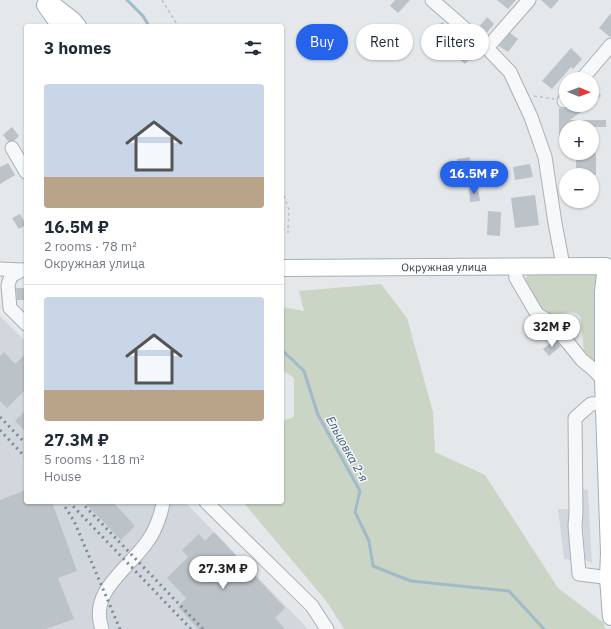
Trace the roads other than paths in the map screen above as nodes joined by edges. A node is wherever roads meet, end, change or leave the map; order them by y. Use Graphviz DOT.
graph roads {
  1 [pos="42,0"];
  2 [pos="47,0"];
  3 [pos="432,0"];
  4 [pos="529,0"];
  5 [pos="59,24"];
  6 [pos="76,24"];
  7 [pos="460,24"];
  8 [pos="611,45"];
  9 [pos="489,47"];
  10 [pos="489,49"];
  11 [pos="588,72"];
  12 [pos="12,148"];
  13 [pos="24,169"];
  14 [pos="609,265"];
  15 [pos="515,266"];
  16 [pos="565,267"];
  17 [pos="284,268"];
  18 [pos="0,269"];
  19 [pos="24,270"];
  20 [pos="5,307"];
  21 [pos="24,322"];
  22 [pos="603,380"];
  23 [pos="604,403"];
  24 [pos="609,501"];
  25 [pos="162,504"];
  26 [pos="208,504"];
  27 [pos="609,524"];
  28 [pos="610,553"];
  29 [pos="610,578"];
  30 [pos="611,617"];
  31 [pos="102,629"];
  32 [pos="326,629"];
  1 -- 5 [label="main road"];
  2 -- 6 [label="main road"];
  3 -- 7 [label="street"];
  4 -- 9 [label="street"];
  8 -- 11 [label="street"];
  10 -- 16 [label="street"];
  12 -- 13 [label="street"];
  14 -- 16 [label="main road, Окружная улица"];
  14 -- 22 [label="main road"];
  15 -- 16 [label="main road, Окружная улица"];
  15 -- 17 [label="main road, Окружная улица"];
  15 -- 22 [label="street"];
  18 -- 19 [label="street"];
  19 -- 20 [label="street"];
  20 -- 21 [label="street"];
  22 -- 23 [label="main road"];
  23 -- 24 [label="main road"];
  23 -- 29 [label="street"];
  24 -- 27 [label="main road"];
  25 -- 31 [label="street"];
  26 -- 32 [label="street"];
  27 -- 28 [label="main road"];
  28 -- 29 [label="main road"];
  29 -- 30 [label="main road"];
}
